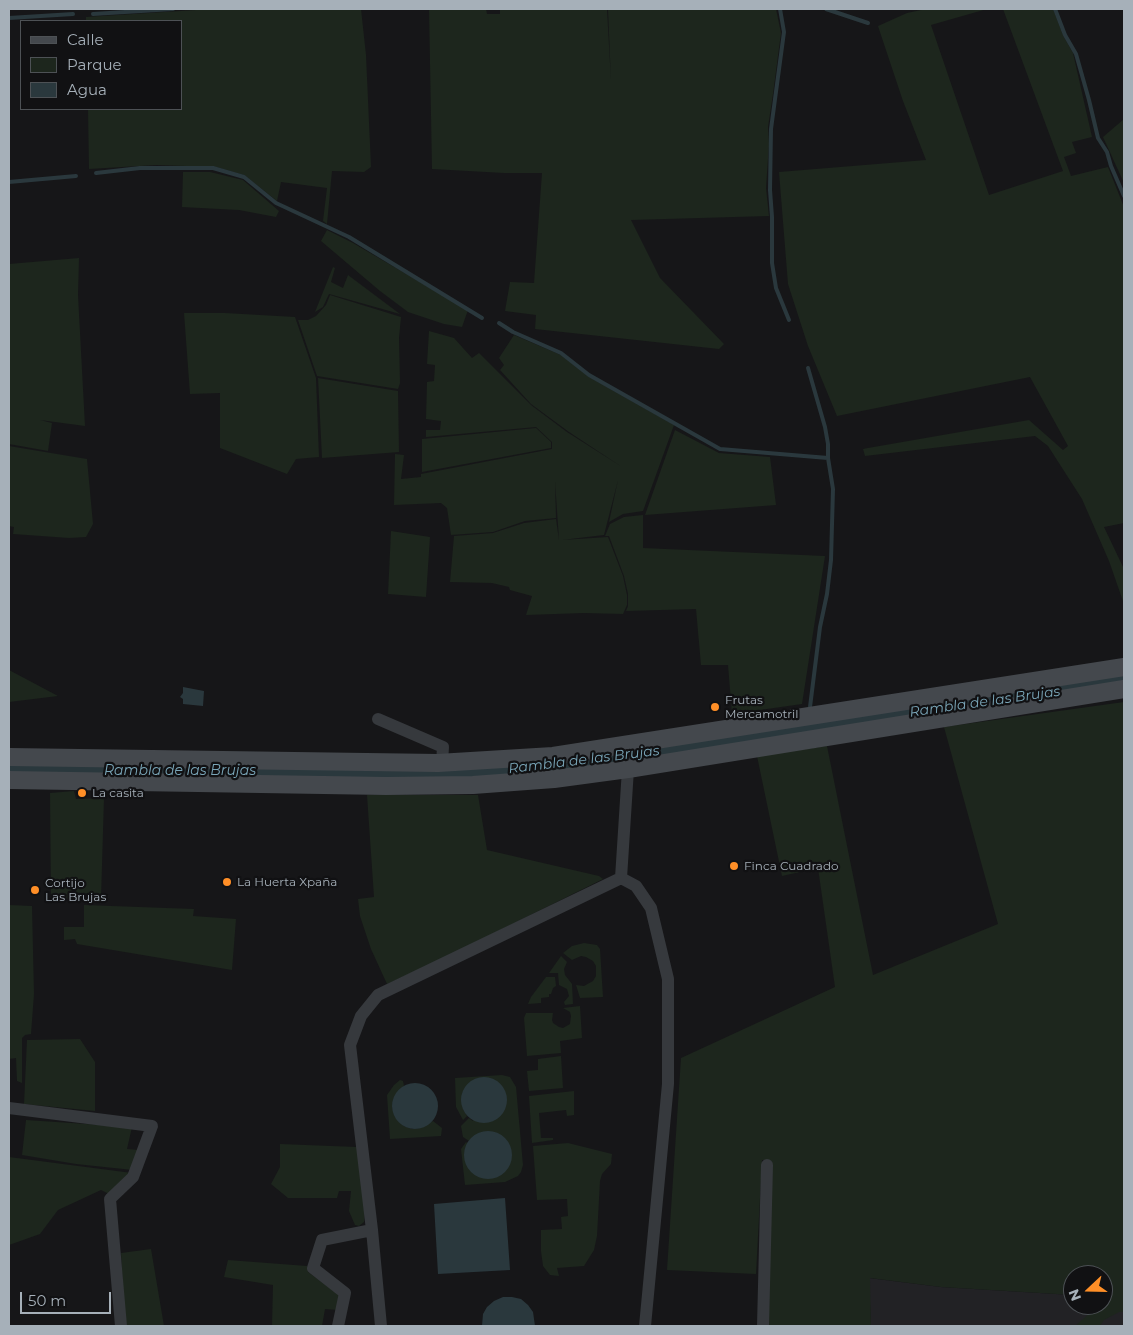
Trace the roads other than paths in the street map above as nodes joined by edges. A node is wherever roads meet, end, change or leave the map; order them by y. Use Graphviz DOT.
graph roads {
  1 [pos="1124,667"];
  2 [pos="1124,689"];
  3 [pos="378,719"];
  4 [pos="625,747"];
  5 [pos="9,757"];
  6 [pos="442,763"];
  7 [pos="628,767"];
  8 [pos="9,780"];
  9 [pos="622,878"];
  10 [pos="9,1108"];
  11 [pos="768,1165"];
  12 [pos="372,1230"];
  13 [pos="121,1326"];
  14 [pos="338,1326"];
  15 [pos="381,1326"];
  16 [pos="645,1326"];
  17 [pos="763,1326"];
  1 -- 4 [label="street"];
  2 -- 7 [label="street"];
  3 -- 6 [label="street"];
  4 -- 6 [label="street"];
  4 -- 7 [label="street"];
  5 -- 6 [label="street"];
  7 -- 8 [label="street"];
  7 -- 9 [label="street"];
  9 -- 12 [label="street"];
  9 -- 16 [label="street"];
  10 -- 13 [label="street"];
  11 -- 17 [label="street"];
  12 -- 14 [label="street"];
  12 -- 15 [label="street"];
}
